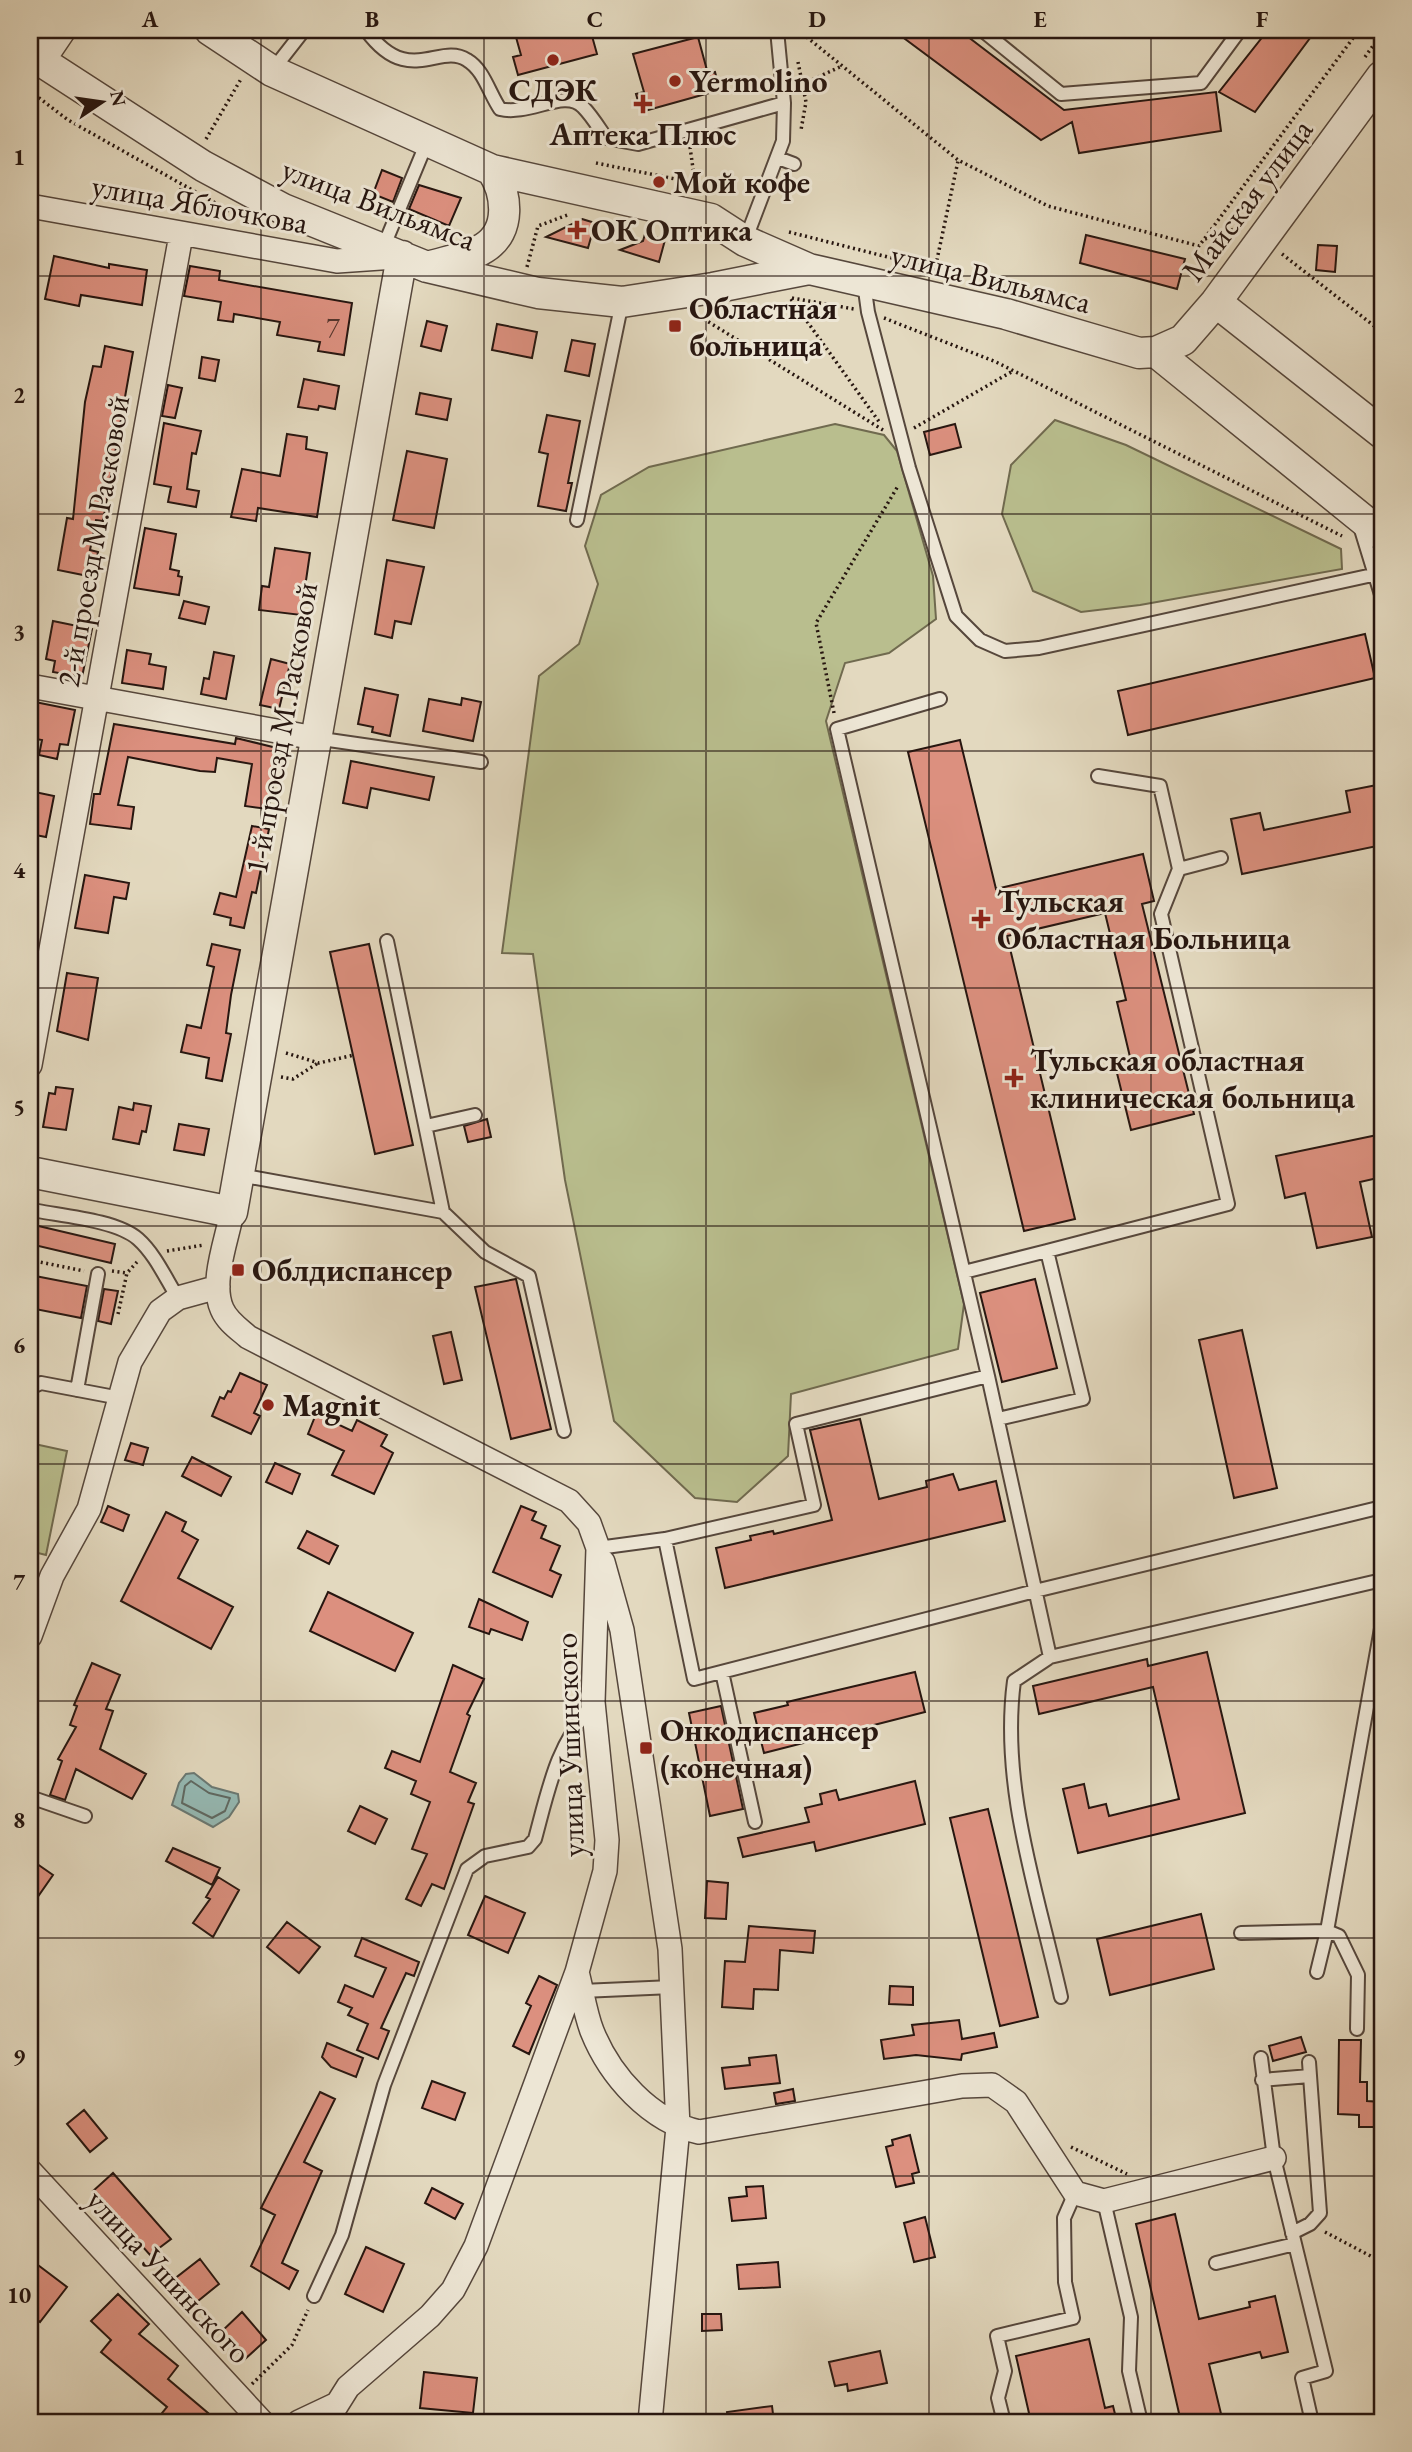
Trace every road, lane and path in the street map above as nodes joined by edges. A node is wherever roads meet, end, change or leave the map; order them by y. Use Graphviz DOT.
graph roads {
  1 [pos="60,30"];
  2 [pos="210,30"];
  3 [pos="304,30"];
  4 [pos="366,30"];
  5 [pos="777,30"];
  6 [pos="798,30"];
  7 [pos="982,30"];
  8 [pos="1087,30"];
  9 [pos="1138,30"];
  10 [pos="1240,30"];
  11 [pos="1359,30"];
  12 [pos="795,52"];
  13 [pos="34,57"];
  14 [pos="842,66"];
  15 [pos="258,72"];
  16 [pos="1382,76"];
  17 [pos="803,84"];
  18 [pos="784,103"];
  19 [pos="687,132"];
  20 [pos="606,138"];
  21 [pos="427,142"];
  22 [pos="201,148"];
  23 [pos="958,160"];
  24 [pos="787,161"];
  25 [pos="596,163"];
  26 [pos="492,170"];
  27 [pos="695,183"];
  28 [pos="591,192"];
  29 [pos="724,198"];
  30 [pos="30,206"];
  31 [pos="1244,230"];
  32 [pos="789,232"];
  33 [pos="181,234"];
  34 [pos="1203,240"];
  35 [pos="745,241"];
  36 [pos="1273,253"];
  37 [pos="404,257"];
  38 [pos="810,269"];
  39 [pos="713,288"];
  40 [pos="521,289"];
  41 [pos="790,298"];
  42 [pos="866,298"];
  43 [pos="622,302"];
  44 [pos="1216,302"];
  45 [pos="697,315"];
  46 [pos="1382,332"];
  47 [pos="1156,352"];
  48 [pos="1013,371"];
  49 [pos="911,429"];
  50 [pos="887,433"];
  51 [pos="1382,433"];
  52 [pos="909,468"];
  53 [pos="577,520"];
  54 [pos="1373,537"];
  55 [pos="1377,574"];
  56 [pos="1382,598"];
  57 [pos="30,686"];
  58 [pos="97,698"];
  59 [pos="940,699"];
  60 [pos="837,729"];
  61 [pos="315,738"];
  62 [pos="481,762"];
  63 [pos="1098,776"];
  64 [pos="1221,858"];
  65 [pos="1178,869"];
  66 [pos="387,941"];
  67 [pos="289,1054"];
  68 [pos="354,1055"];
  69 [pos="319,1063"];
  70 [pos="30,1065"];
  71 [pos="286,1078"];
  72 [pos="475,1115"];
  73 [pos="426,1126"];
  74 [pos="30,1172"];
  75 [pos="239,1175"];
  76 [pos="38,1211"];
  77 [pos="232,1212"];
  78 [pos="443,1212"];
  79 [pos="1047,1251"];
  80 [pos="30,1260"];
  81 [pos="964,1272"];
  82 [pos="98,1274"];
  83 [pos="218,1287"];
  84 [pos="178,1298"];
  85 [pos="989,1376"];
  86 [pos="30,1388"];
  87 [pos="78,1390"];
  88 [pos="120,1398"];
  89 [pos="998,1419"];
  90 [pos="564,1431"];
  91 [pos="1382,1507"];
  92 [pos="665,1539"];
  93 [pos="598,1548"];
  94 [pos="1382,1580"];
  95 [pos="1035,1591"];
  96 [pos="1382,1623"];
  97 [pos="30,1636"];
  98 [pos="1050,1657"];
  99 [pos="722,1672"];
  100 [pos="593,1702"];
  101 [pos="30,1797"];
  102 [pos="85,1816"];
  103 [pos="755,1822"];
  104 [pos="1327,1931"];
  105 [pos="1241,1933"];
  106 [pos="1317,1972"];
  107 [pos="579,1982"];
  108 [pos="672,1987"];
  109 [pos="1061,1997"];
  110 [pos="1357,2029"];
  111 [pos="1261,2058"];
  112 [pos="1309,2062"];
  113 [pos="1310,2076"];
  114 [pos="1262,2080"];
  115 [pos="678,2127"];
  116 [pos="1068,2145"];
  117 [pos="1274,2158"];
  118 [pos="30,2171"];
  119 [pos="1154,2188"];
  120 [pos="1074,2193"];
  121 [pos="1104,2200"];
  122 [pos="1310,2224"];
  123 [pos="1294,2238"];
  124 [pos="1382,2262"];
  125 [pos="1216,2263"];
  126 [pos="314,2296"];
  127 [pos="235,2394"];
  128 [pos="330,2414"];
  129 [pos="262,2422"];
  130 [pos="299,2422"];
  131 [pos="650,2422"];
  132 [pos="1004,2422"];
  133 [pos="1141,2422"];
  134 [pos="1312,2422"];
  1 -- 13 [label="street, улица Вильямса"];
  2 -- 15 [label="street, улица Вильямса"];
  3 -- 15 [label="lane"];
  4 -- 20 [label="lane"];
  5 -- 18 [label="lane"];
  6 -- 14 [label="path"];
  7 -- 10 [label="lane"];
  8 -- 9 [label="path"];
  11 -- 34 [label="path"];
  12 -- 17 [label="path"];
  13 -- 37 [label="street, улица Вильямса"];
  14 -- 17 [label="path"];
  14 -- 23 [label="path"];
  15 -- 21 [label="street, улица Вильямса"];
  15 -- 22 [label="path"];
  16 -- 44 [label="street, Майская улица"];
  17 -- 24 [label="path"];
  18 -- 19 [label="lane"];
  18 -- 24 [label="lane"];
  19 -- 20 [label="lane"];
  19 -- 27 [label="path"];
  20 -- 25 [label="path"];
  21 -- 26 [label="street, улица Вильямса"];
  21 -- 37 [label="lane"];
  23 -- 32 [label="path"];
  23 -- 34 [label="path"];
  24 -- 35 [label="lane"];
  25 -- 27 [label="path"];
  25 -- 28 [label="path"];
  26 -- 28 [label="street, улица Вильямса"];
  26 -- 37 [label="street"];
  27 -- 29 [label="path"];
  28 -- 35 [label="street, улица Вильямса"];
  28 -- 40 [label="path"];
  30 -- 33 [label="street, улица Яблочкова"];
  31 -- 34 [label="path"];
  33 -- 37 [label="street, улица Яблочкова"];
  33 -- 58 [label="street, 2-й проезд М.Расковой"];
  35 -- 38 [label="street, улица Вильямса"];
  35 -- 39 [label="street"];
  36 -- 46 [label="path"];
  37 -- 40 [label="street, улица Вильямса"];
  37 -- 61 [label="street, 1-й проезд М.Расковой"];
  38 -- 39 [label="street, улица Вильямса"];
  38 -- 42 [label="street, улица Вильямса"];
  39 -- 43 [label="street, улица Вильямса"];
  40 -- 43 [label="street, улица Вильямса"];
  41 -- 42 [label="path"];
  42 -- 47 [label="street, улица Вильямса"];
  42 -- 48 [label="path"];
  42 -- 52 [label="lane"];
  43 -- 53 [label="lane"];
  44 -- 47 [label="street, Майская улица"];
  44 -- 51 [label="street"];
  45 -- 50 [label="path"];
  47 -- 54 [label="street"];
  48 -- 49 [label="path"];
  48 -- 54 [label="path"];
  52 -- 55 [label="lane"];
  52 -- 60 [label="path"];
  54 -- 55 [label="lane"];
  55 -- 56 [label="lane"];
  57 -- 58 [label="street"];
  58 -- 61 [label="street"];
  58 -- 70 [label="street, 2-й проезд М.Расковой"];
  59 -- 60 [label="lane"];
  60 -- 81 [label="lane"];
  61 -- 62 [label="lane"];
  61 -- 75 [label="street, 1-й проезд М.Расковой"];
  63 -- 65 [label="lane"];
  64 -- 65 [label="lane"];
  65 -- 79 [label="lane"];
  66 -- 73 [label="lane"];
  67 -- 69 [label="path"];
  68 -- 69 [label="path"];
  69 -- 71 [label="path"];
  72 -- 73 [label="lane"];
  73 -- 78 [label="lane"];
  74 -- 77 [label="street"];
  75 -- 77 [label="street, 1-й проезд М.Расковой"];
  75 -- 78 [label="lane"];
  76 -- 84 [label="lane"];
  77 -- 83 [label="street, улица Ушинского"];
  78 -- 90 [label="lane"];
  79 -- 81 [label="lane"];
  79 -- 89 [label="lane"];
  80 -- 82 [label="path"];
  81 -- 85 [label="lane"];
  82 -- 87 [label="lane"];
  83 -- 84 [label="street"];
  83 -- 93 [label="street, улица Ушинского"];
  84 -- 88 [label="street"];
  85 -- 89 [label="lane"];
  85 -- 92 [label="lane"];
  86 -- 87 [label="lane"];
  87 -- 88 [label="lane"];
  88 -- 97 [label="street"];
  89 -- 95 [label="lane"];
  91 -- 95 [label="lane"];
  92 -- 93 [label="lane"];
  92 -- 99 [label="lane"];
  93 -- 100 [label="street, улица Ушинского"];
  93 -- 108 [label="street"];
  94 -- 98 [label="lane"];
  95 -- 98 [label="lane"];
  95 -- 99 [label="lane"];
  96 -- 104 [label="lane"];
  98 -- 109 [label="lane"];
  99 -- 103 [label="lane"];
  100 -- 107 [label="street, улица Ушинского"];
  100 -- 126 [label="lane"];
  101 -- 102 [label="lane"];
  104 -- 105 [label="lane"];
  104 -- 106 [label="lane"];
  104 -- 110 [label="lane"];
  107 -- 108 [label="lane"];
  107 -- 115 [label="street"];
  107 -- 128 [label="street, улица Ушинского"];
  108 -- 115 [label="street"];
  111 -- 114 [label="lane"];
  112 -- 113 [label="lane"];
  113 -- 114 [label="lane"];
  113 -- 122 [label="lane"];
  114 -- 117 [label="lane"];
  115 -- 120 [label="street"];
  115 -- 131 [label="street"];
  116 -- 119 [label="path"];
  117 -- 119 [label="street"];
  117 -- 123 [label="lane"];
  118 -- 127 [label="street, улица Ушинского"];
  119 -- 121 [label="street"];
  120 -- 121 [label="street"];
  120 -- 132 [label="lane"];
  121 -- 133 [label="lane"];
  122 -- 123 [label="lane"];
  122 -- 124 [label="path"];
  123 -- 125 [label="lane"];
  123 -- 134 [label="lane"];
  126 -- 127 [label="path"];
  127 -- 129 [label="street, улица Ушинского"];
  128 -- 130 [label="street"];
}
